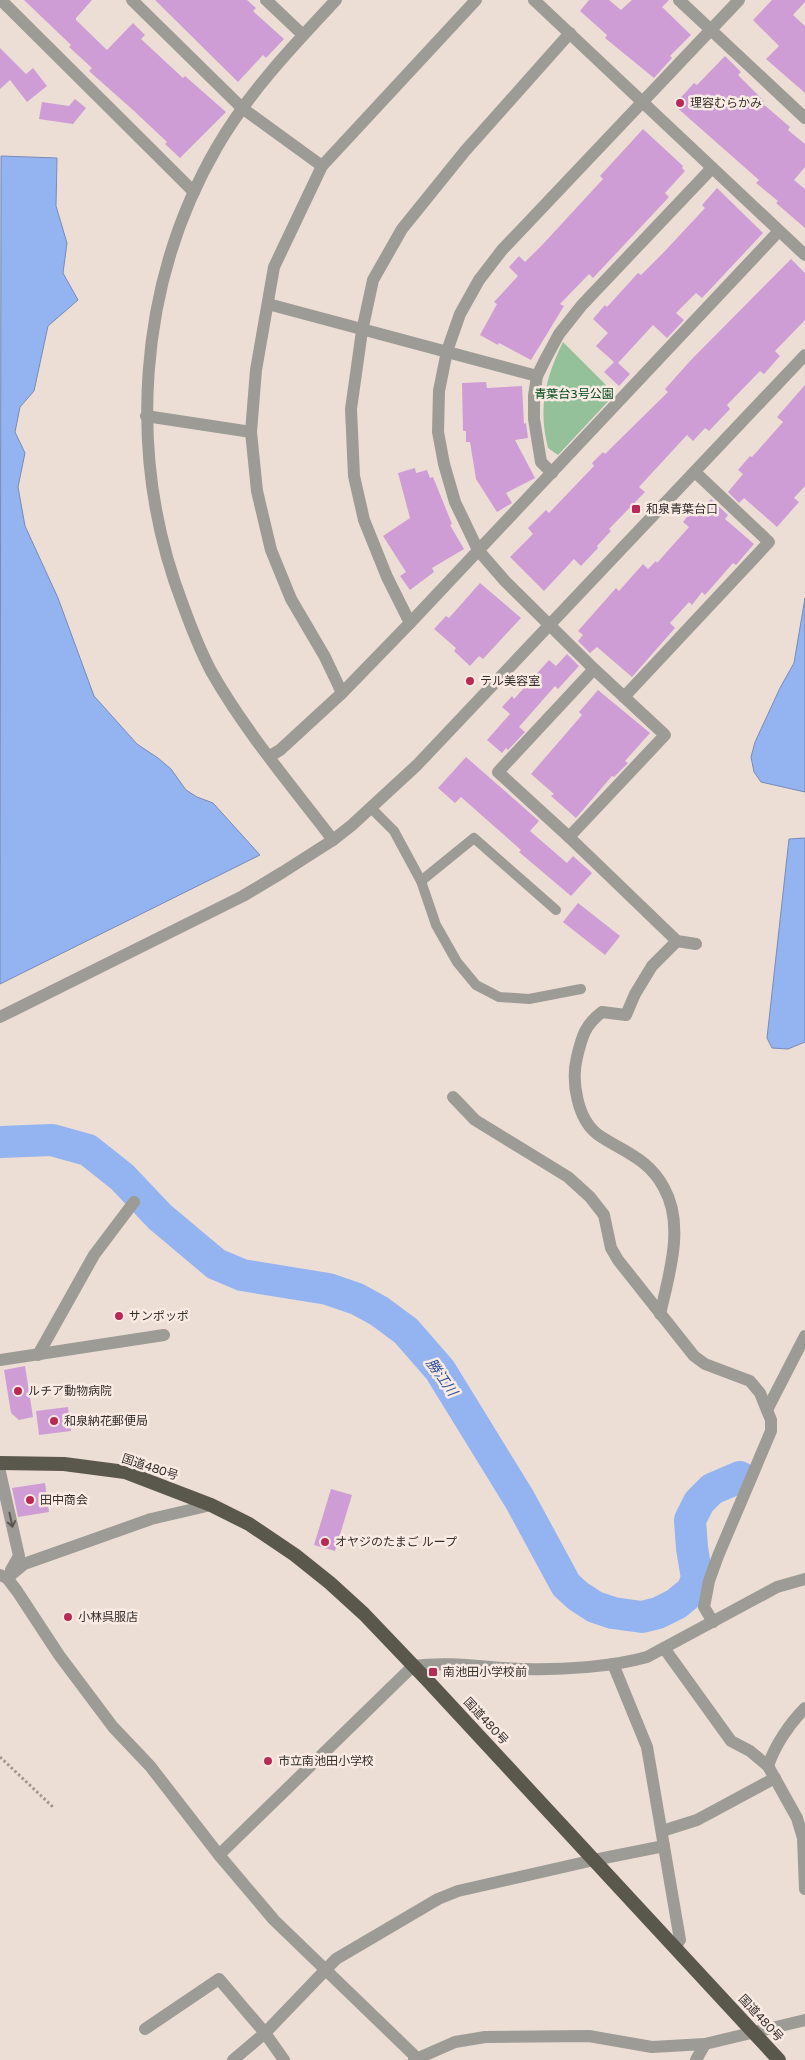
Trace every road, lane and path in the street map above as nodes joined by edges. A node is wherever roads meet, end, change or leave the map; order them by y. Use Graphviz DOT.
graph roads {
  1 [pos="1,0"];
  2 [pos="132,0"];
  3 [pos="266,0"];
  4 [pos="336,0"];
  5 [pos="476,0"];
  6 [pos="534,0"];
  7 [pos="679,0"];
  8 [pos="739,0"];
  9 [pos="711,30"];
  10 [pos="570,33"];
  11 [pos="303,35"];
  12 [pos="643,102"];
  13 [pos="242,108"];
  14 [pos="805,118"];
  15 [pos="322,166"];
  16 [pos="712,168"];
  17 [pos="194,192"];
  18 [pos="779,231"];
  19 [pos="805,256"];
  20 [pos="268,304"];
  21 [pos="362,331"];
  22 [pos="446,351"];
  23 [pos="805,355"];
  24 [pos="537,376"];
  25 [pos="146,416"];
  26 [pos="251,432"];
  27 [pos="695,472"];
  28 [pos="552,473"];
  29 [pos="478,550"];
  30 [pos="410,623"];
  31 [pos="550,625"];
  32 [pos="594,669"];
  33 [pos="342,693"];
  34 [pos="624,697"];
  35 [pos="270,756"];
  36 [pos="371,808"];
  37 [pos="568,837"];
  38 [pos="333,840"];
  39 [pos="421,882"];
  40 [pos="556,910"];
  41 [pos="677,941"];
  42 [pos="696,944"];
  43 [pos="582,989"];
  44 [pos="0,1017"];
  45 [pos="453,1097"];
  46 [pos="134,1202"];
  47 [pos="660,1314"];
  48 [pos="164,1335"];
  49 [pos="805,1336"];
  50 [pos="38,1355"];
  51 [pos="0,1360"];
  52 [pos="767,1410"];
  53 [pos="0,1462"];
  54 [pos="0,1472"];
  55 [pos="211,1505"];
  56 [pos="3,1576"];
  57 [pos="805,1579"];
  58 [pos="712,1622"];
  59 [pos="664,1648"];
  60 [pos="613,1664"];
  61 [pos="413,1666"];
  62 [pos="805,1708"];
  63 [pos="0,1757"];
  64 [pos="768,1766"];
  65 [pos="775,1778"];
  66 [pos="54,1808"];
  67 [pos="662,1831"];
  68 [pos="664,1846"];
  69 [pos="219,1855"];
  70 [pos="594,1860"];
  71 [pos="805,1888"];
  72 [pos="675,1947"];
  73 [pos="325,1971"];
  74 [pos="805,2020"];
  75 [pos="145,2029"];
  76 [pos="265,2033"];
  77 [pos="754,2033"];
  78 [pos="705,2044"];
  79 [pos="233,2060"];
  80 [pos="284,2060"];
  81 [pos="417,2060"];
  82 [pos="696,2060"];
  83 [pos="779,2060"];
  1 -- 17 [label="street"];
  2 -- 13 [label="street"];
  3 -- 11 [label="street"];
  4 -- 11 [label="street"];
  5 -- 15 [label="street"];
  6 -- 10 [label="street"];
  7 -- 9 [label="street"];
  8 -- 9 [label="street"];
  9 -- 12 [label="street"];
  9 -- 14 [label="street"];
  10 -- 12 [label="street"];
  10 -- 21 [label="street"];
  11 -- 13 [label="street"];
  12 -- 16 [label="street"];
  12 -- 22 [label="street"];
  13 -- 15 [label="street"];
  13 -- 17 [label="street"];
  15 -- 20 [label="street"];
  16 -- 18 [label="street"];
  16 -- 24 [label="street"];
  17 -- 25 [label="street"];
  18 -- 19 [label="street"];
  18 -- 28 [label="street"];
  20 -- 21 [label="street"];
  20 -- 26 [label="street"];
  21 -- 22 [label="street"];
  21 -- 30 [label="street"];
  22 -- 24 [label="street"];
  22 -- 29 [label="street"];
  23 -- 27 [label="street"];
  24 -- 28 [label="street"];
  25 -- 26 [label="street"];
  25 -- 35 [label="street"];
  26 -- 33 [label="street"];
  27 -- 31 [label="street"];
  27 -- 34 [label="street"];
  28 -- 29 [label="street"];
  29 -- 30 [label="street"];
  29 -- 31 [label="street"];
  30 -- 33 [label="street"];
  31 -- 32 [label="street"];
  31 -- 36 [label="street"];
  32 -- 34 [label="street"];
  32 -- 37 [label="street"];
  33 -- 35 [label="street"];
  34 -- 37 [label="street"];
  35 -- 38 [label="street"];
  36 -- 38 [label="street"];
  36 -- 39 [label="lane"];
  37 -- 41 [label="street"];
  38 -- 44 [label="street"];
  39 -- 40 [label="lane"];
  39 -- 43 [label="lane"];
  41 -- 42 [label="street"];
  41 -- 47 [label="street"];
  45 -- 47 [label="street"];
  46 -- 50 [label="street"];
  47 -- 52 [label="street"];
  48 -- 50 [label="street"];
  49 -- 52 [label="street"];
  50 -- 51 [label="street"];
  52 -- 58 [label="street"];
  53 -- 55 [label="highway, 国道480号"];
  54 -- 56 [label="street, one-way"];
  55 -- 56 [label="street"];
  55 -- 61 [label="highway, 国道480号"];
  56 -- 69 [label="street"];
  57 -- 58 [label="street"];
  58 -- 59 [label="street"];
  59 -- 60 [label="street"];
  59 -- 64 [label="street"];
  60 -- 61 [label="street"];
  60 -- 67 [label="street"];
  61 -- 69 [label="street"];
  61 -- 70 [label="highway, 国道480号"];
  62 -- 64 [label="street"];
  63 -- 66 [label="path"];
  64 -- 65 [label="street"];
  65 -- 67 [label="street"];
  65 -- 71 [label="street"];
  67 -- 68 [label="street"];
  68 -- 70 [label="street"];
  68 -- 72 [label="street"];
  69 -- 73 [label="street"];
  70 -- 72 [label="highway, 国道480号"];
  70 -- 73 [label="street"];
  72 -- 77 [label="highway, 国道480号"];
  73 -- 76 [label="street"];
  73 -- 81 [label="street"];
  74 -- 77 [label="street"];
  75 -- 76 [label="street"];
  76 -- 79 [label="street"];
  76 -- 80 [label="street"];
  77 -- 78 [label="street"];
  77 -- 83 [label="highway, 国道480号"];
  78 -- 81 [label="street"];
  78 -- 82 [label="street"];
}
